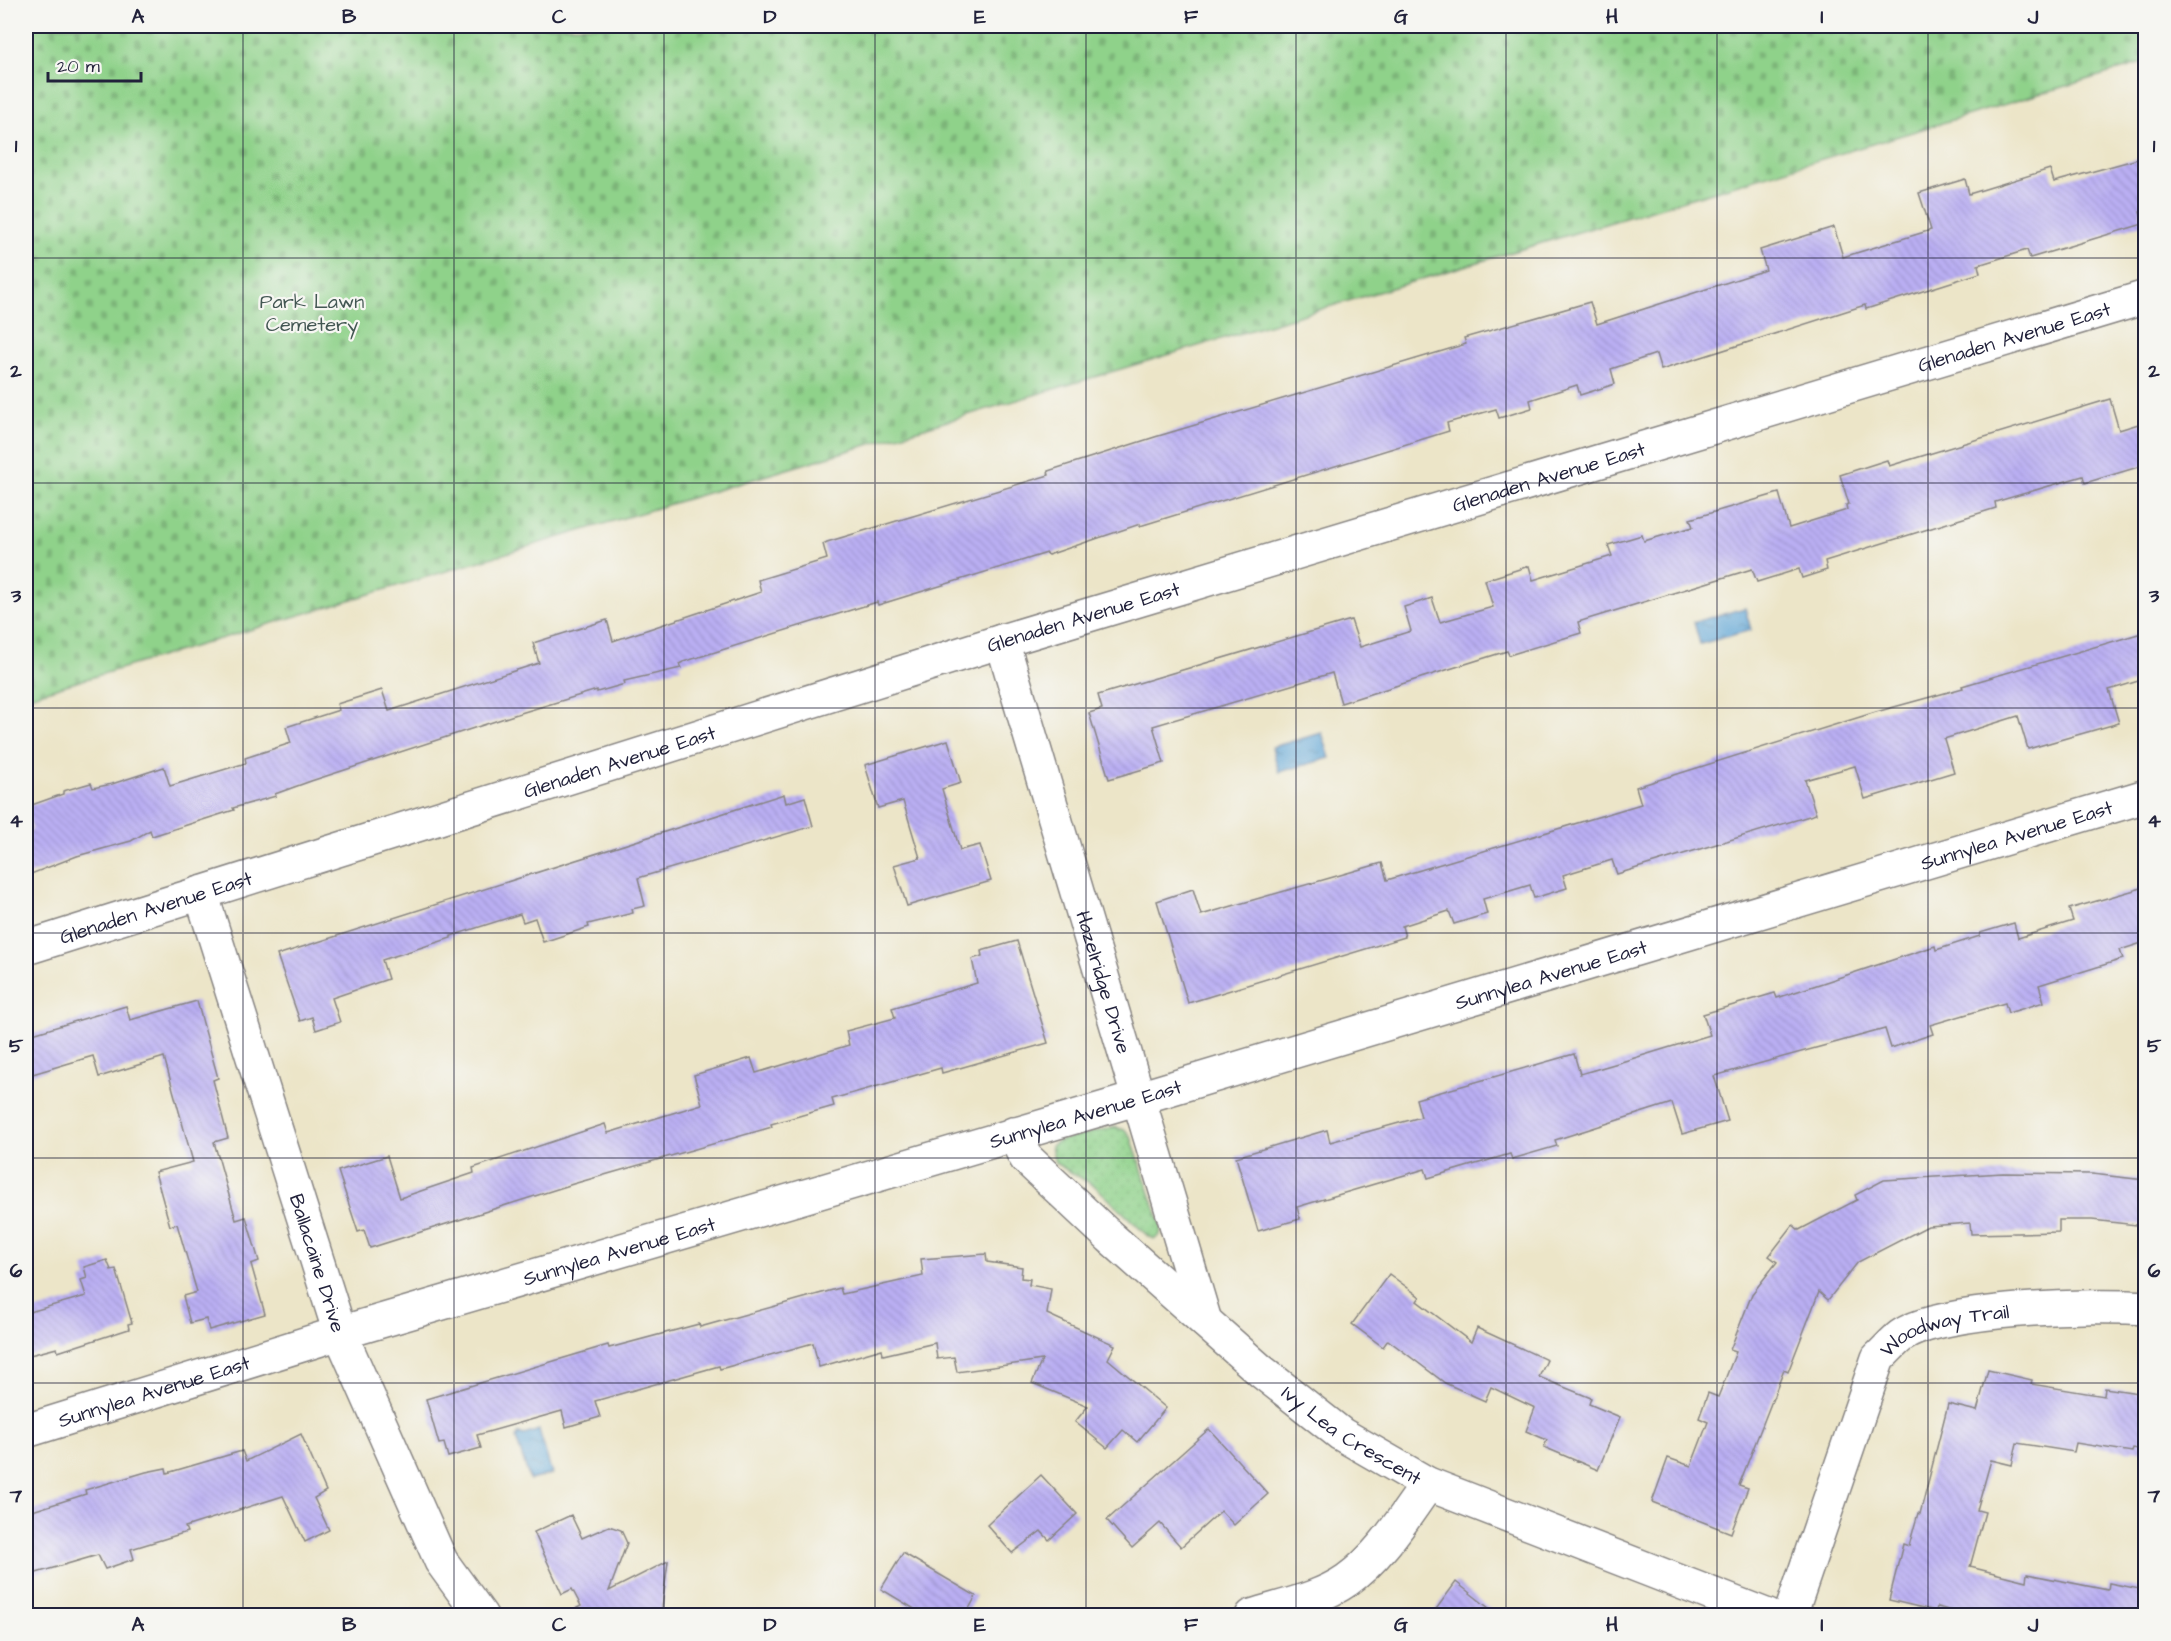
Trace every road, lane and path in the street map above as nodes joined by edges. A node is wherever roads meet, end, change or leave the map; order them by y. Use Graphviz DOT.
graph roads {
  1 [pos="2145,297"];
  2 [pos="1002,641"];
  3 [pos="2145,796"];
  4 [pos="201,893"];
  5 [pos="26,948"];
  6 [pos="1138,1098"];
  7 [pos="1013,1134"];
  8 [pos="2145,1308"];
  9 [pos="1205,1322"];
  10 [pos="339,1333"];
  11 [pos="26,1431"];
  12 [pos="1428,1484"];
  13 [pos="480,1616"];
  14 [pos="1252,1616"];
  15 [pos="1768,1616"];
  16 [pos="1790,1616"];
  1 -- 2 [label="street, Glenaden Avenue East"];
  2 -- 4 [label="street, Glenaden Avenue East"];
  2 -- 6 [label="street, Hazelridge Drive"];
  3 -- 6 [label="street, Sunnylea Avenue East"];
  4 -- 5 [label="street, Glenaden Avenue East"];
  4 -- 10 [label="street, Ballacaine Drive"];
  6 -- 7 [label="street, Sunnylea Avenue East"];
  6 -- 9 [label="street, Hazelridge Drive"];
  7 -- 9 [label="street, Ivy Lea Crescent"];
  7 -- 10 [label="street, Sunnylea Avenue East"];
  8 -- 16 [label="street, Woodway Trail"];
  9 -- 12 [label="street, Ivy Lea Crescent"];
  10 -- 11 [label="street, Sunnylea Avenue East"];
  10 -- 13 [label="street, Ballacaine Drive"];
  12 -- 14 [label="street"];
  12 -- 15 [label="street, Ivy Lea Crescent"];
}
